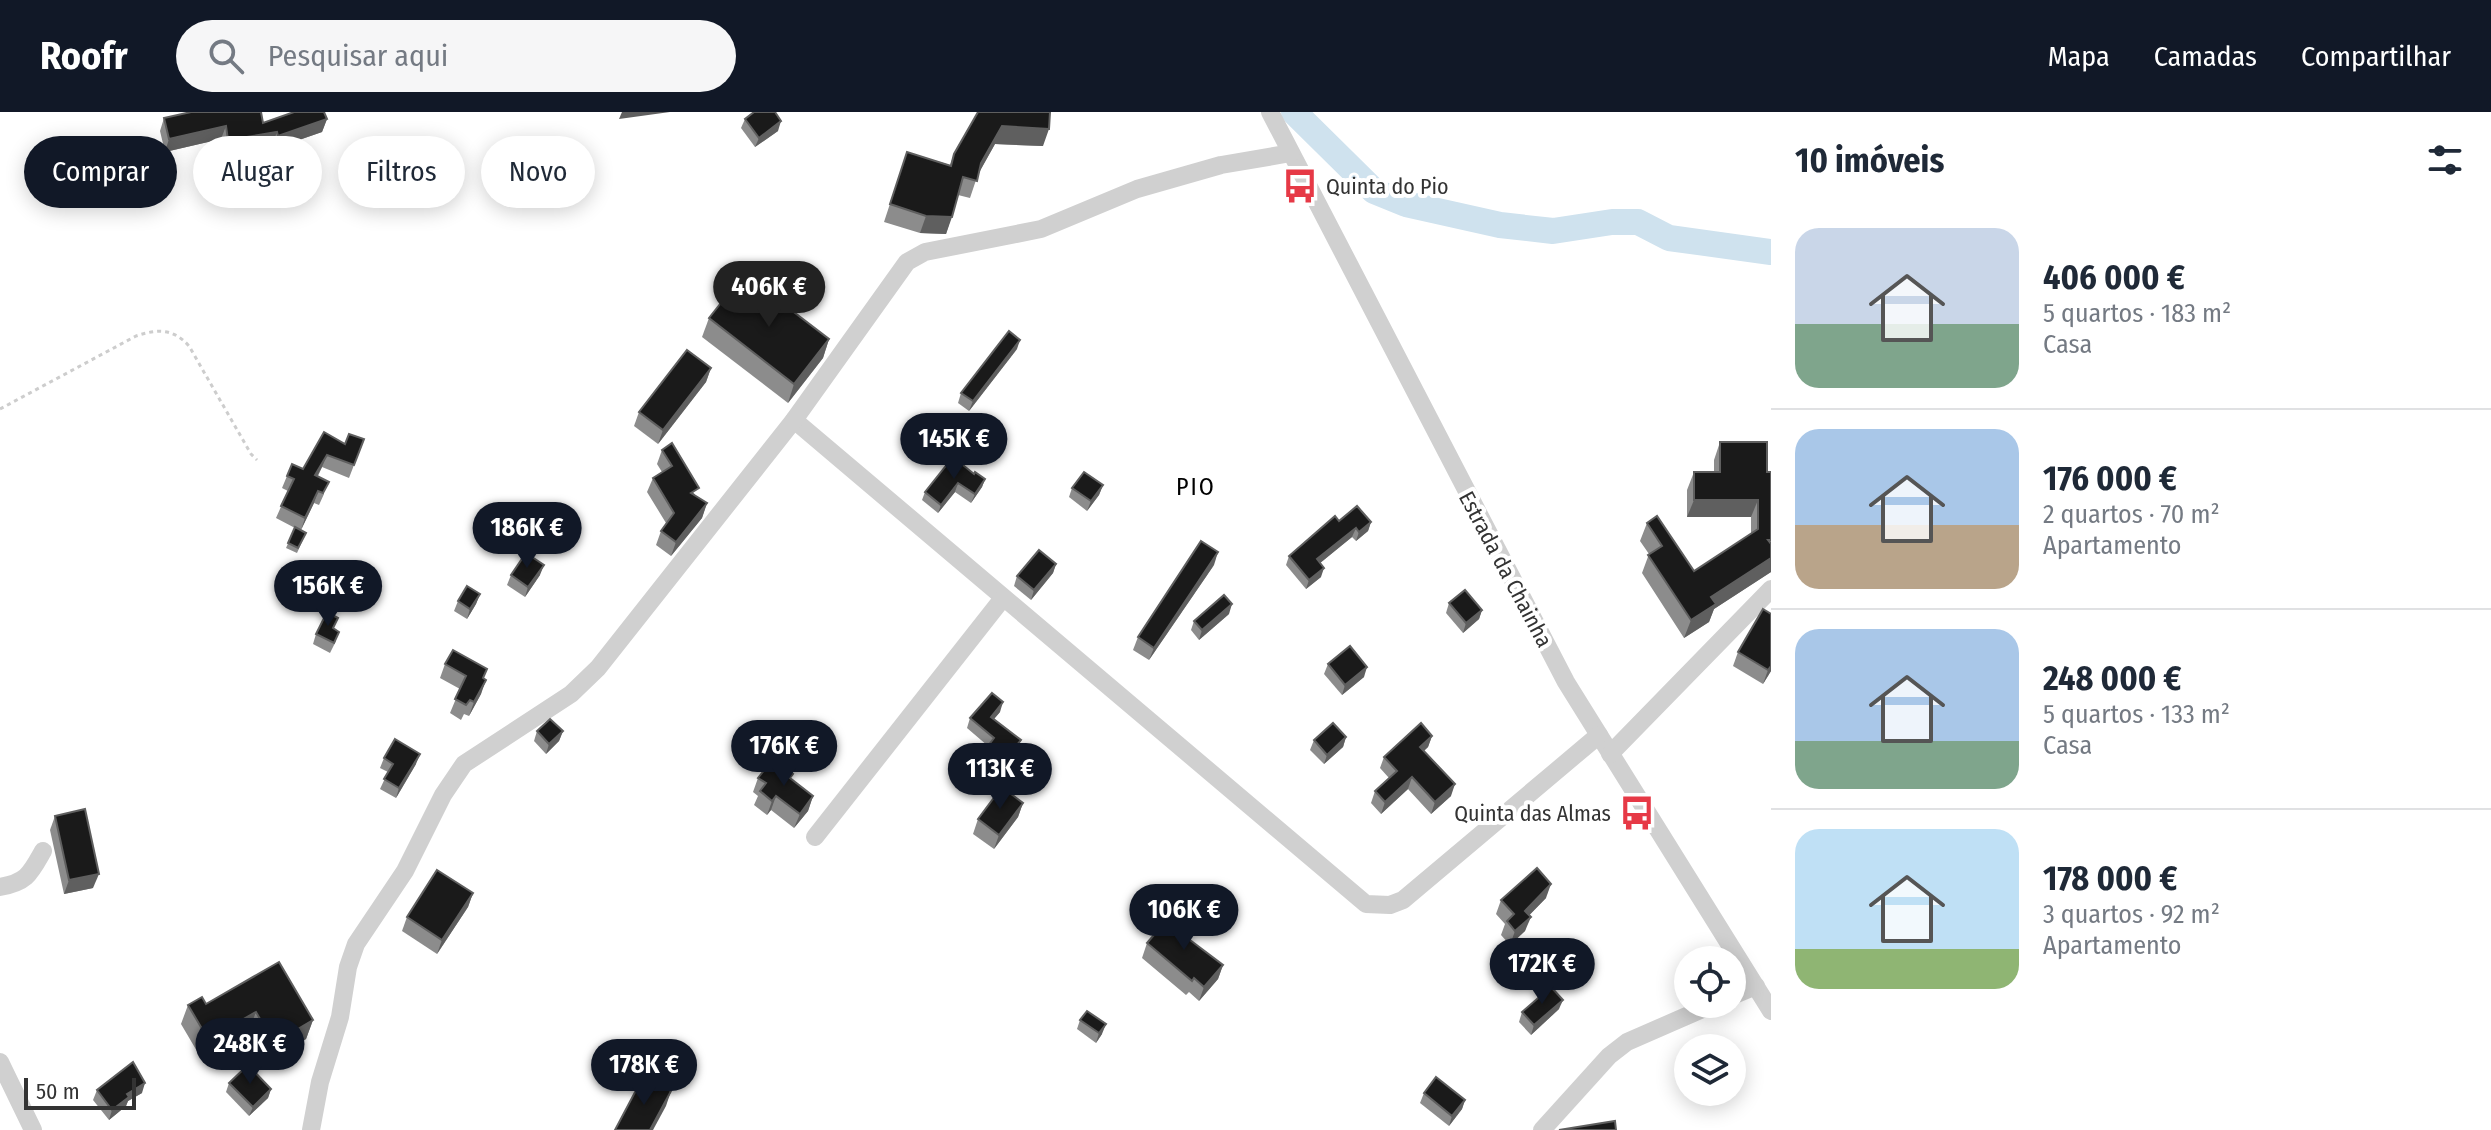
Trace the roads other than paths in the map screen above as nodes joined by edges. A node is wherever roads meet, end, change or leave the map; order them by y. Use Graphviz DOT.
graph roads {
  1 [pos="1270,112"];
  2 [pos="1291,153"];
  3 [pos="794,420"];
  4 [pos="1771,589"];
  5 [pos="1003,598"];
  6 [pos="1599,735"];
  7 [pos="1610,754"];
  8 [pos="815,837"];
  9 [pos="43,851"];
  10 [pos="0,887"];
  11 [pos="1756,986"];
  12 [pos="1746,990"];
  13 [pos="1771,1011"];
  14 [pos="1682,1018"];
  15 [pos="0,1062"];
  16 [pos="33,1130"];
  17 [pos="311,1130"];
  18 [pos="1542,1130"];
  1 -- 2 [label="street, Estrada da Chainha"];
  2 -- 3 [label="street"];
  2 -- 6 [label="street, Estrada da Chainha"];
  3 -- 5 [label="street"];
  3 -- 17 [label="street"];
  4 -- 7 [label="street"];
  5 -- 6 [label="street"];
  5 -- 8 [label="street"];
  6 -- 7 [label="street, Estrada da Chainha"];
  7 -- 11 [label="street, Estrada da Chainha"];
  9 -- 10 [label="street"];
  11 -- 12 [label="street"];
  11 -- 13 [label="street, Estrada da Chainha"];
  14 -- 18 [label="street"];
  15 -- 16 [label="street"];
}
